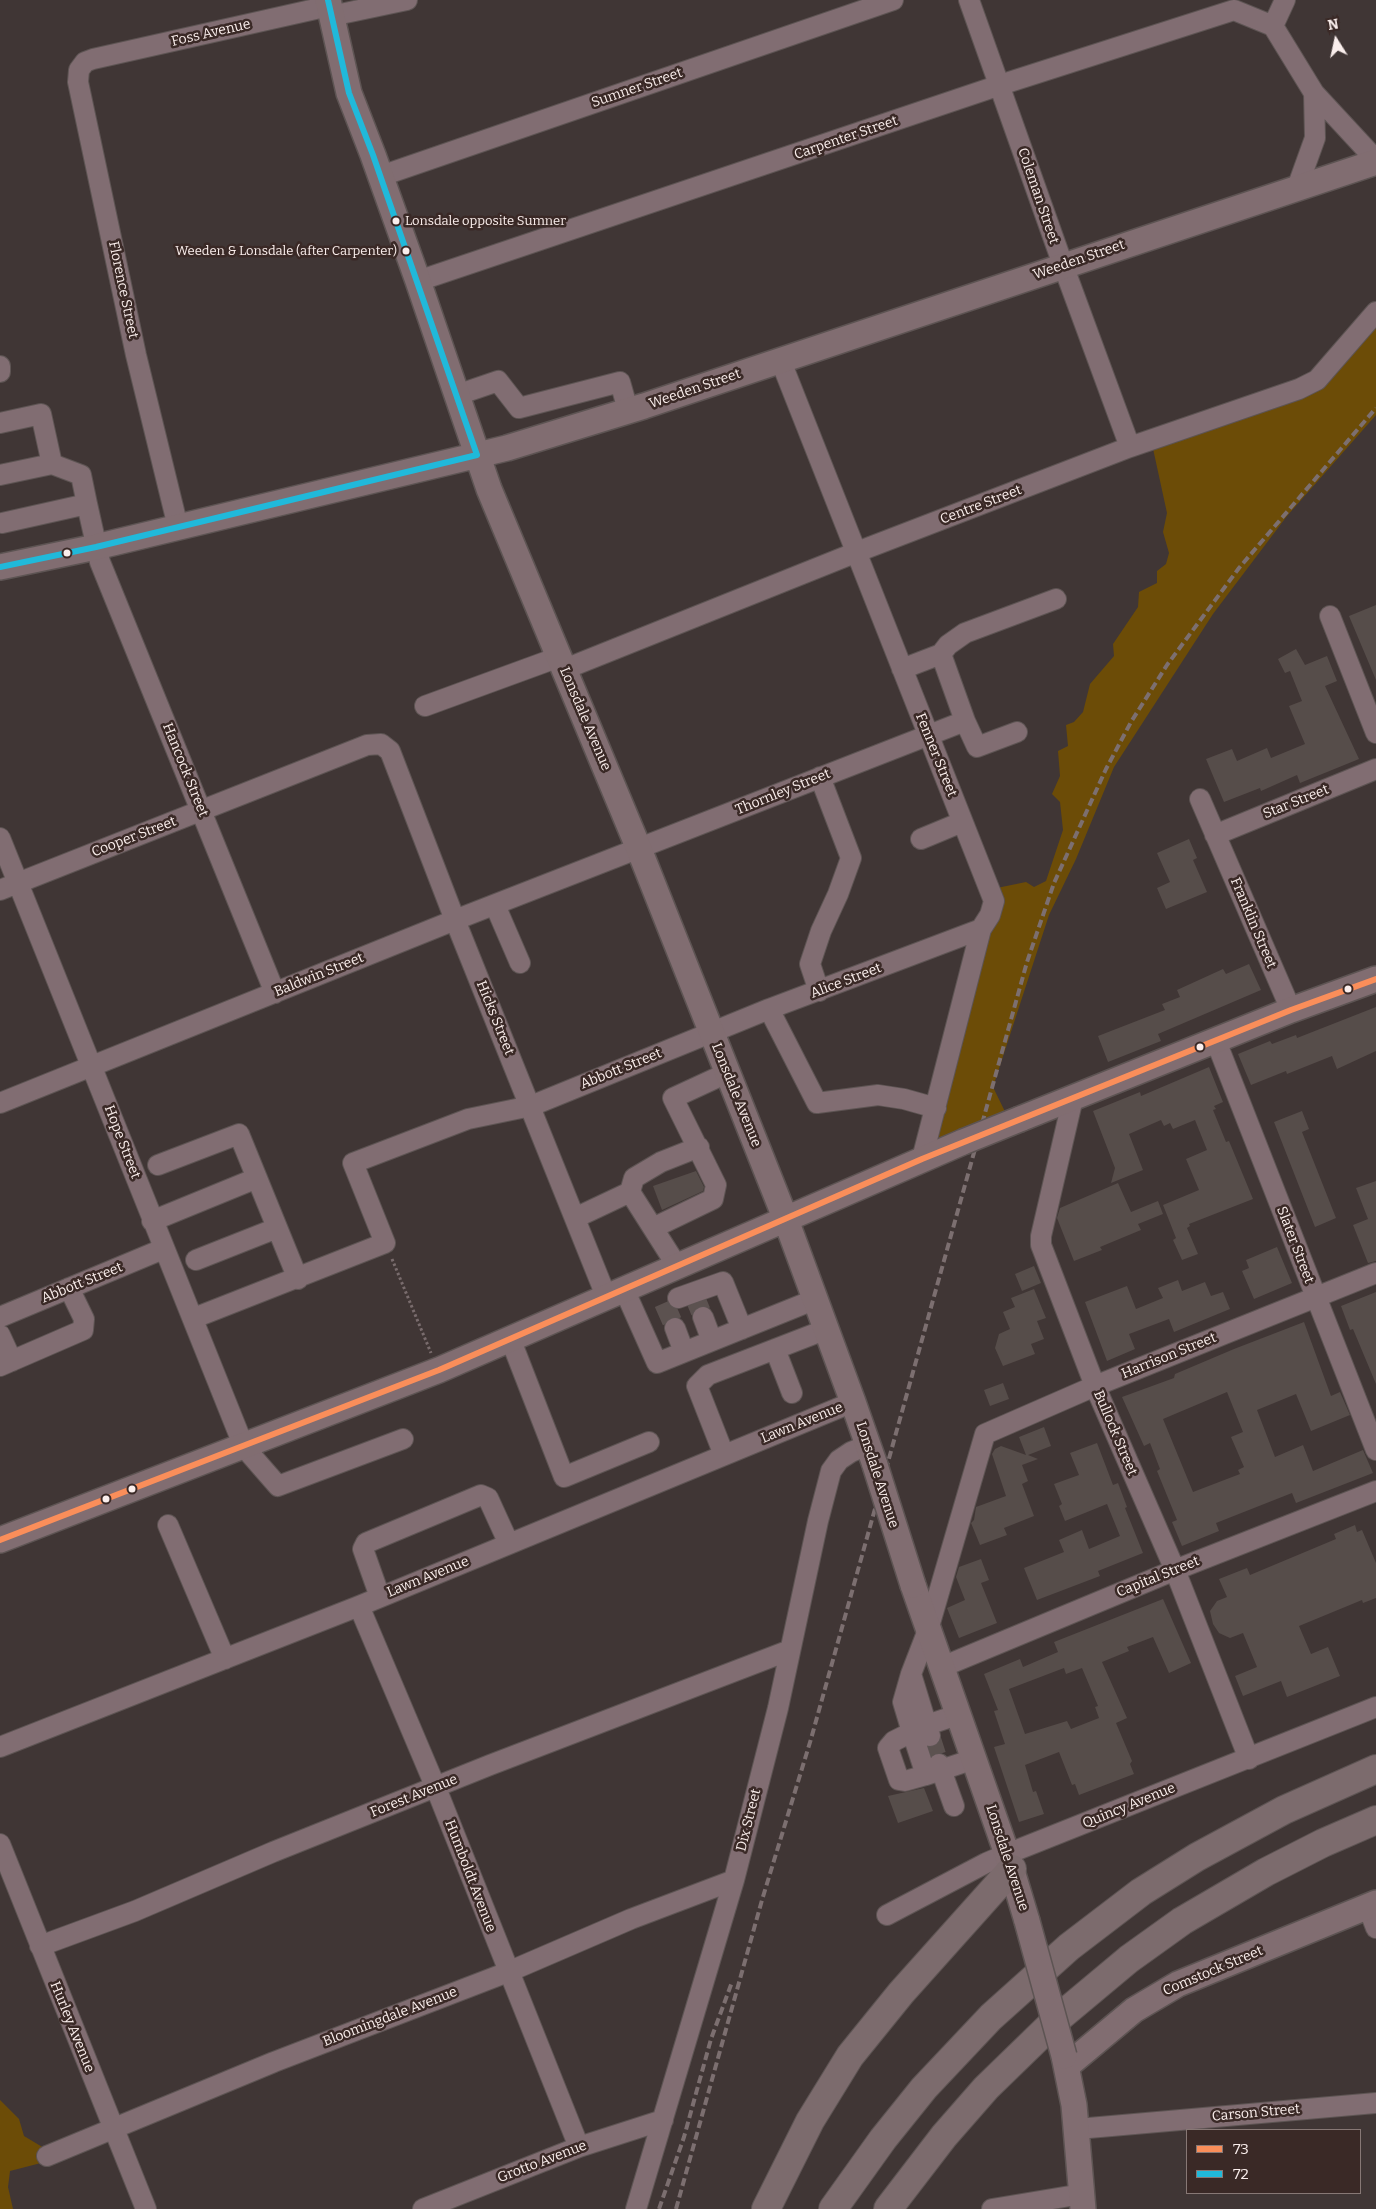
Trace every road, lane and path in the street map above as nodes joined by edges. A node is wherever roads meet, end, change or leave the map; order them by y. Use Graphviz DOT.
graph roads {
  1 [pos="407,0"];
  2 [pos="893,0"];
  3 [pos="969,0"];
  4 [pos="1285,0"];
  5 [pos="329,7"];
  6 [pos="1273,26"];
  7 [pos="93,59"];
  8 [pos="1000,85"];
  9 [pos="1314,93"];
  10 [pos="1376,161"];
  11 [pos="380,176"];
  12 [pos="1297,188"];
  13 [pos="1063,265"];
  14 [pos="418,281"];
  15 [pos="1376,312"];
  16 [pos="780,359"];
  17 [pos="0,366"];
  18 [pos="0,372"];
  19 [pos="457,395"];
  20 [pos="628,410"];
  21 [pos="0,423"];
  22 [pos="1130,448"];
  23 [pos="477,455"];
  24 [pos="52,464"];
  25 [pos="0,475"];
  26 [pos="87,504"];
  27 [pos="2,523"];
  28 [pos="178,527"];
  29 [pos="96,547"];
  30 [pos="857,552"];
  31 [pos="0,567"];
  32 [pos="1056,599"];
  33 [pos="1330,616"];
  34 [pos="941,654"];
  35 [pos="562,663"];
  36 [pos="902,669"];
  37 [pos="424,706"];
  38 [pos="965,721"];
  39 [pos="1017,732"];
  40 [pos="1376,733"];
  41 [pos="928,735"];
  42 [pos="381,744"];
  43 [pos="1376,768"];
  44 [pos="820,777"];
  45 [pos="1200,799"];
  46 [pos="201,811"];
  47 [pos="962,822"];
  48 [pos="1215,835"];
  49 [pos="0,838"];
  50 [pos="921,839"];
  51 [pos="639,849"];
  52 [pos="9,886"];
  53 [pos="495,905"];
  54 [pos="455,920"];
  55 [pos="980,929"];
  56 [pos="520,963"];
  57 [pos="1376,979"];
  58 [pos="818,991"];
  59 [pos="275,993"];
  60 [pos="769,1009"];
  61 [pos="1291,1010"];
  62 [pos="711,1033"];
  63 [pos="1216,1041"];
  64 [pos="92,1066"];
  65 [pos="727,1073"];
  66 [pos="1072,1098"];
  67 [pos="0,1102"];
  68 [pos="531,1106"];
  69 [pos="936,1108"];
  70 [pos="699,1147"];
  71 [pos="922,1159"];
  72 [pos="158,1165"];
  73 [pos="257,1178"];
  74 [pos="630,1192"];
  75 [pos="713,1199"];
  76 [pos="575,1218"];
  77 [pos="152,1220"];
  78 [pos="786,1220"];
  79 [pos="277,1228"];
  80 [pos="653,1228"];
  81 [pos="385,1243"];
  82 [pos="163,1249"];
  83 [pos="196,1260"];
  84 [pos="673,1268"];
  85 [pos="1376,1273"];
  86 [pos="298,1278"];
  87 [pos="69,1288"];
  88 [pos="615,1292"];
  89 [pos="1316,1297"];
  90 [pos="816,1299"];
  91 [pos="0,1317"];
  92 [pos="702,1317"];
  93 [pos="194,1318"];
  94 [pos="675,1328"];
  95 [pos="742,1329"];
  96 [pos="827,1329"];
  97 [pos="0,1335"];
  98 [pos="510,1338"];
  99 [pos="712,1341"];
  100 [pos="775,1349"];
  101 [pos="684,1352"];
  102 [pos="6,1364"];
  103 [pos="438,1370"];
  104 [pos="1095,1386"];
  105 [pos="792,1394"];
  106 [pos="853,1402"];
  107 [pos="403,1439"];
  108 [pos="649,1442"];
  109 [pos="244,1447"];
  110 [pos="1376,1450"];
  111 [pos="724,1455"];
  112 [pos="871,1455"];
  113 [pos="1376,1490"];
  114 [pos="168,1525"];
  115 [pos="0,1540"];
  116 [pos="509,1544"];
  117 [pos="1175,1570"];
  118 [pos="380,1597"];
  119 [pos="359,1606"];
  120 [pos="928,1630"];
  121 [pos="790,1650"];
  122 [pos="225,1658"];
  123 [pos="942,1667"];
  124 [pos="1376,1707"];
  125 [pos="957,1714"];
  126 [pos="923,1731"];
  127 [pos="0,1747"];
  128 [pos="974,1759"];
  129 [pos="1249,1759"];
  130 [pos="936,1769"];
  131 [pos="1376,1770"];
  132 [pos="436,1788"];
  133 [pos="954,1806"];
  134 [pos="1376,1820"];
  135 [pos="0,1844"];
  136 [pos="1009,1861"];
  137 [pos="734,1880"];
  138 [pos="1373,1913"];
  139 [pos="887,1916"];
  140 [pos="40,1946"];
  141 [pos="508,1972"];
  142 [pos="1065,2061"];
  143 [pos="1376,2103"];
  144 [pos="663,2120"];
  145 [pos="1077,2128"];
  146 [pos="113,2129"];
  147 [pos="579,2147"];
  148 [pos="47,2156"];
  149 [pos="1082,2201"];
  150 [pos="146,2209"];
  151 [pos="423,2209"];
  152 [pos="636,2209"];
  153 [pos="766,2209"];
  154 [pos="833,2209"];
  155 [pos="888,2209"];
  156 [pos="992,2209"];
  1 -- 5 [label="street, Foss Avenue"];
  2 -- 11 [label="street, Sumner Street"];
  3 -- 8 [label="street, Coleman Street"];
  4 -- 6 [label="street"];
  5 -- 7 [label="street, Foss Avenue"];
  5 -- 11 [label="main road, Lonsdale Avenue"];
  6 -- 8 [label="street, Carpenter Street"];
  6 -- 9 [label="street"];
  7 -- 28 [label="street, Florence Street"];
  8 -- 13 [label="street, Coleman Street"];
  8 -- 14 [label="street, Carpenter Street"];
  9 -- 10 [label="street"];
  9 -- 12 [label="street"];
  10 -- 12 [label="main road, Weeden Street"];
  11 -- 14 [label="main road, Lonsdale Avenue"];
  12 -- 13 [label="main road, Weeden Street"];
  13 -- 16 [label="main road, Weeden Street"];
  13 -- 22 [label="street, Coleman Street"];
  14 -- 19 [label="main road, Lonsdale Avenue"];
  15 -- 22 [label="street, Centre Street"];
  16 -- 20 [label="main road, Weeden Street"];
  16 -- 30 [label="street, Fenner Street"];
  17 -- 18 [label="street"];
  19 -- 20 [label="street"];
  19 -- 23 [label="main road, Lonsdale Avenue"];
  20 -- 23 [label="main road, Weeden Street"];
  21 -- 24 [label="street"];
  22 -- 30 [label="street, Centre Street"];
  23 -- 28 [label="main road, Weeden Street"];
  23 -- 35 [label="main road, Lonsdale Avenue"];
  24 -- 25 [label="street"];
  24 -- 26 [label="street, Hancock Street"];
  26 -- 27 [label="street"];
  26 -- 29 [label="street, Hancock Street"];
  28 -- 29 [label="main road, Weeden Street"];
  29 -- 31 [label="main road, Weeden Street"];
  29 -- 46 [label="street, Hancock Street"];
  30 -- 35 [label="street, Centre Street"];
  30 -- 36 [label="street, Fenner Street"];
  32 -- 34 [label="street"];
  33 -- 40 [label="street"];
  34 -- 36 [label="street"];
  34 -- 38 [label="street"];
  35 -- 37 [label="street, Centre Street"];
  35 -- 51 [label="main road, Lonsdale Avenue"];
  36 -- 41 [label="street, Fenner Street"];
  38 -- 39 [label="street"];
  38 -- 41 [label="street, Thornley Street"];
  41 -- 44 [label="street, Thornley Street"];
  41 -- 47 [label="street, Fenner Street"];
  42 -- 46 [label="street, Cooper Street"];
  42 -- 54 [label="street, Hicks Street"];
  43 -- 48 [label="street, Star Street"];
  44 -- 51 [label="street, Thornley Street"];
  44 -- 58 [label="street"];
  45 -- 48 [label="street, Franklin Street"];
  46 -- 52 [label="street, Cooper Street"];
  46 -- 59 [label="street, Hancock Street"];
  47 -- 50 [label="street"];
  47 -- 55 [label="street, Fenner Street"];
  48 -- 61 [label="street, Franklin Street"];
  49 -- 52 [label="street, Hope Street"];
  51 -- 53 [label="street, Baldwin Street"];
  51 -- 62 [label="main road, Lonsdale Avenue"];
  52 -- 64 [label="street, Hope Street"];
  53 -- 54 [label="street, Baldwin Street"];
  53 -- 56 [label="street"];
  54 -- 59 [label="street, Baldwin Street"];
  54 -- 68 [label="street, Hicks Street"];
  55 -- 58 [label="street, Alice Street"];
  55 -- 69 [label="street, Fenner Street"];
  57 -- 61 [label="main road"];
  58 -- 60 [label="street, Alice Street"];
  59 -- 64 [label="street, Baldwin Street"];
  60 -- 62 [label="street, Alice Street"];
  60 -- 69 [label="street"];
  61 -- 63 [label="main road"];
  62 -- 65 [label="main road, Lonsdale Avenue"];
  62 -- 68 [label="street, Abbott Street"];
  63 -- 66 [label="main road"];
  63 -- 89 [label="street, Slater Street"];
  64 -- 67 [label="street, Baldwin Street"];
  64 -- 77 [label="street, Hope Street"];
  65 -- 70 [label="street"];
  65 -- 78 [label="main road, Lonsdale Avenue"];
  66 -- 71 [label="main road, bridge"];
  66 -- 104 [label="street, Bullock Street"];
  68 -- 76 [label="street, Hicks Street"];
  68 -- 81 [label="street, Abbott Street"];
  69 -- 71 [label="street, Fenner Street"];
  70 -- 74 [label="street"];
  70 -- 75 [label="street"];
  70 -- 75 [label="street"];
  71 -- 78 [label="main road"];
  72 -- 73 [label="street"];
  73 -- 77 [label="street"];
  73 -- 79 [label="street"];
  74 -- 76 [label="street"];
  74 -- 80 [label="street"];
  75 -- 80 [label="street"];
  76 -- 88 [label="street, Hicks Street"];
  77 -- 82 [label="street, Hope Street"];
  78 -- 84 [label="main road"];
  78 -- 90 [label="main road, Lonsdale Avenue"];
  79 -- 83 [label="street"];
  79 -- 86 [label="street"];
  80 -- 84 [label="street"];
  81 -- 86 [label="street"];
  81 -- 103 [label="path"];
  82 -- 87 [label="street, Abbott Street"];
  82 -- 93 [label="street, Hope Street"];
  84 -- 88 [label="main road"];
  84 -- 95 [label="street"];
  85 -- 89 [label="street, Harrison Street"];
  86 -- 93 [label="street"];
  87 -- 91 [label="street, Abbott Street"];
  87 -- 102 [label="street"];
  88 -- 98 [label="main road"];
  88 -- 101 [label="street, Hicks Street"];
  89 -- 104 [label="street, Harrison Street"];
  89 -- 110 [label="street, Slater Street"];
  90 -- 95 [label="street"];
  90 -- 96 [label="main road, Lonsdale Avenue"];
  92 -- 99 [label="street"];
  93 -- 109 [label="street, Hope Street"];
  94 -- 101 [label="street"];
  95 -- 99 [label="street"];
  96 -- 100 [label="street"];
  96 -- 106 [label="main road, Lonsdale Avenue"];
  97 -- 102 [label="street"];
  98 -- 103 [label="main road"];
  98 -- 108 [label="street"];
  99 -- 101 [label="street"];
  100 -- 105 [label="street"];
  100 -- 111 [label="street"];
  103 -- 109 [label="main road"];
  104 -- 117 [label="street, Bullock Street"];
  104 -- 120 [label="street, Harrison Street"];
  106 -- 111 [label="street, Lawn Avenue"];
  106 -- 112 [label="main road, Lonsdale Avenue"];
  107 -- 109 [label="street, Hope Street"];
  109 -- 115 [label="main road"];
  111 -- 116 [label="street, Lawn Avenue"];
  112 -- 120 [label="main road, Lonsdale Avenue, bridge"];
  112 -- 121 [label="street, Dix Street"];
  113 -- 117 [label="street, Capital Street"];
  114 -- 122 [label="street"];
  116 -- 118 [label="street, Lawn Avenue"];
  116 -- 118 [label="street"];
  117 -- 123 [label="street, Capital Street"];
  117 -- 129 [label="street, Bullock Street"];
  118 -- 119 [label="street, Lawn Avenue"];
  119 -- 122 [label="street, Lawn Avenue"];
  119 -- 132 [label="street, Humboldt Avenue"];
  120 -- 123 [label="main road, Lonsdale Avenue"];
  120 -- 126 [label="street"];
  121 -- 132 [label="street, Forest Avenue"];
  121 -- 137 [label="street, Dix Street"];
  122 -- 127 [label="street, Lawn Avenue"];
  123 -- 125 [label="main road, Lonsdale Avenue"];
  124 -- 129 [label="street, Quincy Avenue"];
  125 -- 126 [label="street"];
  125 -- 128 [label="main road, Lonsdale Avenue"];
  126 -- 130 [label="street"];
  126 -- 130 [label="street"];
  128 -- 130 [label="street"];
  128 -- 136 [label="main road, Lonsdale Avenue"];
  129 -- 136 [label="street, Quincy Avenue"];
  130 -- 133 [label="street"];
  131 -- 154 [label="highway"];
  132 -- 140 [label="street, Forest Avenue"];
  132 -- 141 [label="street, Humboldt Avenue"];
  134 -- 155 [label="highway"];
  135 -- 140 [label="street, Hurley Avenue"];
  136 -- 139 [label="street, Quincy Avenue"];
  136 -- 142 [label="main road, Lonsdale Avenue, bridge"];
  136 -- 153 [label="highway"];
  137 -- 141 [label="street, Bloomingdale Avenue"];
  137 -- 144 [label="street, Dix Street"];
  138 -- 142 [label="main road, Comstock Street"];
  140 -- 146 [label="street, Hurley Avenue"];
  141 -- 146 [label="street, Bloomingdale Avenue"];
  141 -- 147 [label="street, Humboldt Avenue"];
  142 -- 145 [label="main road, Lonsdale Avenue"];
  143 -- 145 [label="street, Carson Street"];
  144 -- 147 [label="street, Grotto Avenue"];
  144 -- 152 [label="street, Dix Street"];
  145 -- 149 [label="main road, Lonsdale Avenue"];
  146 -- 148 [label="street, Bloomingdale Avenue"];
  146 -- 150 [label="street, Hurley Avenue"];
  147 -- 151 [label="street, Grotto Avenue"];
  149 -- 156 [label="street"];
}
